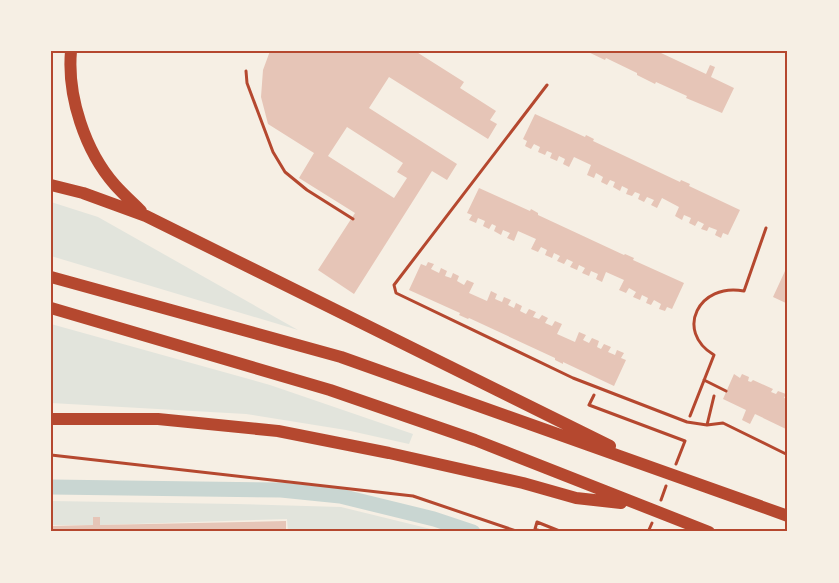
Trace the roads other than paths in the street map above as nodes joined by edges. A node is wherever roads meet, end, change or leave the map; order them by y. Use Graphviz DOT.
graph roads {
  1 [pos="71,51"];
  2 [pos="246,71"];
  3 [pos="547,85"];
  4 [pos="51,185"];
  5 [pos="146,216"];
  6 [pos="353,219"];
  7 [pos="51,277"];
  8 [pos="51,308"];
  9 [pos="714,396"];
  10 [pos="51,419"];
  11 [pos="707,425"];
  12 [pos="788,455"];
  13 [pos="645,465"];
  14 [pos="638,504"];
  15 [pos="788,516"];
  16 [pos="709,532"];
  1 -- 5 [label="highway"];
  2 -- 6 [label="lane"];
  3 -- 11 [label="lane"];
  4 -- 5 [label="highway"];
  5 -- 13 [label="highway"];
  7 -- 13 [label="highway"];
  8 -- 14 [label="highway"];
  9 -- 11 [label="lane"];
  10 -- 14 [label="highway"];
  11 -- 12 [label="lane"];
  13 -- 15 [label="highway"];
  14 -- 16 [label="highway"];
}
